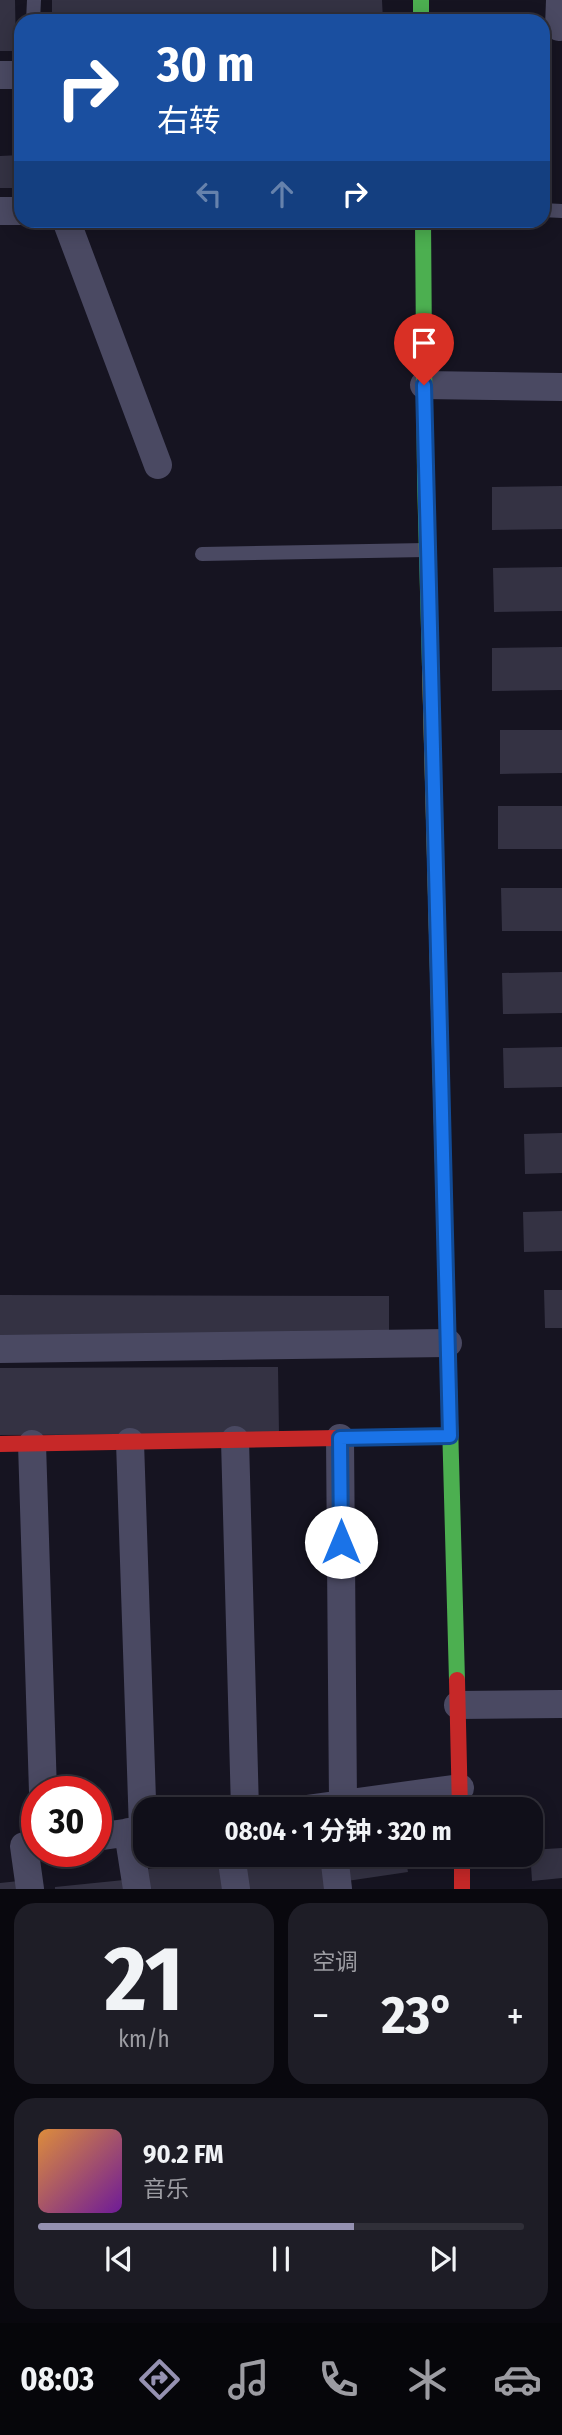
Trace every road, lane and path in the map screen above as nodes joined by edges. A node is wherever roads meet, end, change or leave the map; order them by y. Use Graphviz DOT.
graph roads {
  1 [pos="69,228"];
  2 [pos="423,228"];
  3 [pos="424,385"];
  4 [pos="562,387"];
  5 [pos="158,465"];
  6 [pos="427,550"];
  7 [pos="202,554"];
  8 [pos="448,1343"];
  9 [pos="0,1349"];
  10 [pos="450,1436"];
  11 [pos="340,1438"];
  12 [pos="235,1440"];
  13 [pos="130,1442"];
  14 [pos="0,1444"];
  15 [pos="32,1444"];
  16 [pos="562,1704"];
  17 [pos="457,1705"];
  18 [pos="42,1776"];
  19 [pos="138,1797"];
  20 [pos="244,1797"];
  21 [pos="332,1797"];
  22 [pos="460,1797"];
  23 [pos="133,1832"];
  24 [pos="112,1835"];
  25 [pos="20,1847"];
  26 [pos="138,1867"];
  27 [pos="233,1867"];
  28 [pos="335,1867"];
  29 [pos="462,1867"];
  30 [pos="30,1889"];
  31 [pos="137,1889"];
  32 [pos="236,1889"];
  33 [pos="338,1889"];
  34 [pos="463,1889"];
  1 -- 5 [label="street"];
  2 -- 3 [label="street"];
  3 -- 4 [label="street"];
  3 -- 6 [label="street"];
  6 -- 7 [label="lane"];
  6 -- 8 [label="street"];
  8 -- 9 [label="street"];
  8 -- 10 [label="street"];
  10 -- 11 [label="street"];
  10 -- 17 [label="street"];
  11 -- 12 [label="street"];
  11 -- 21 [label="street"];
  12 -- 13 [label="street"];
  12 -- 20 [label="street"];
  13 -- 15 [label="street"];
  13 -- 19 [label="street"];
  14 -- 15 [label="street"];
  15 -- 18 [label="street"];
  16 -- 17 [label="street"];
  17 -- 22 [label="street"];
  23 -- 24 [label="street"];
  25 -- 30 [label="street"];
  26 -- 31 [label="street"];
  27 -- 32 [label="street"];
  28 -- 33 [label="street"];
  29 -- 34 [label="street"];
}
